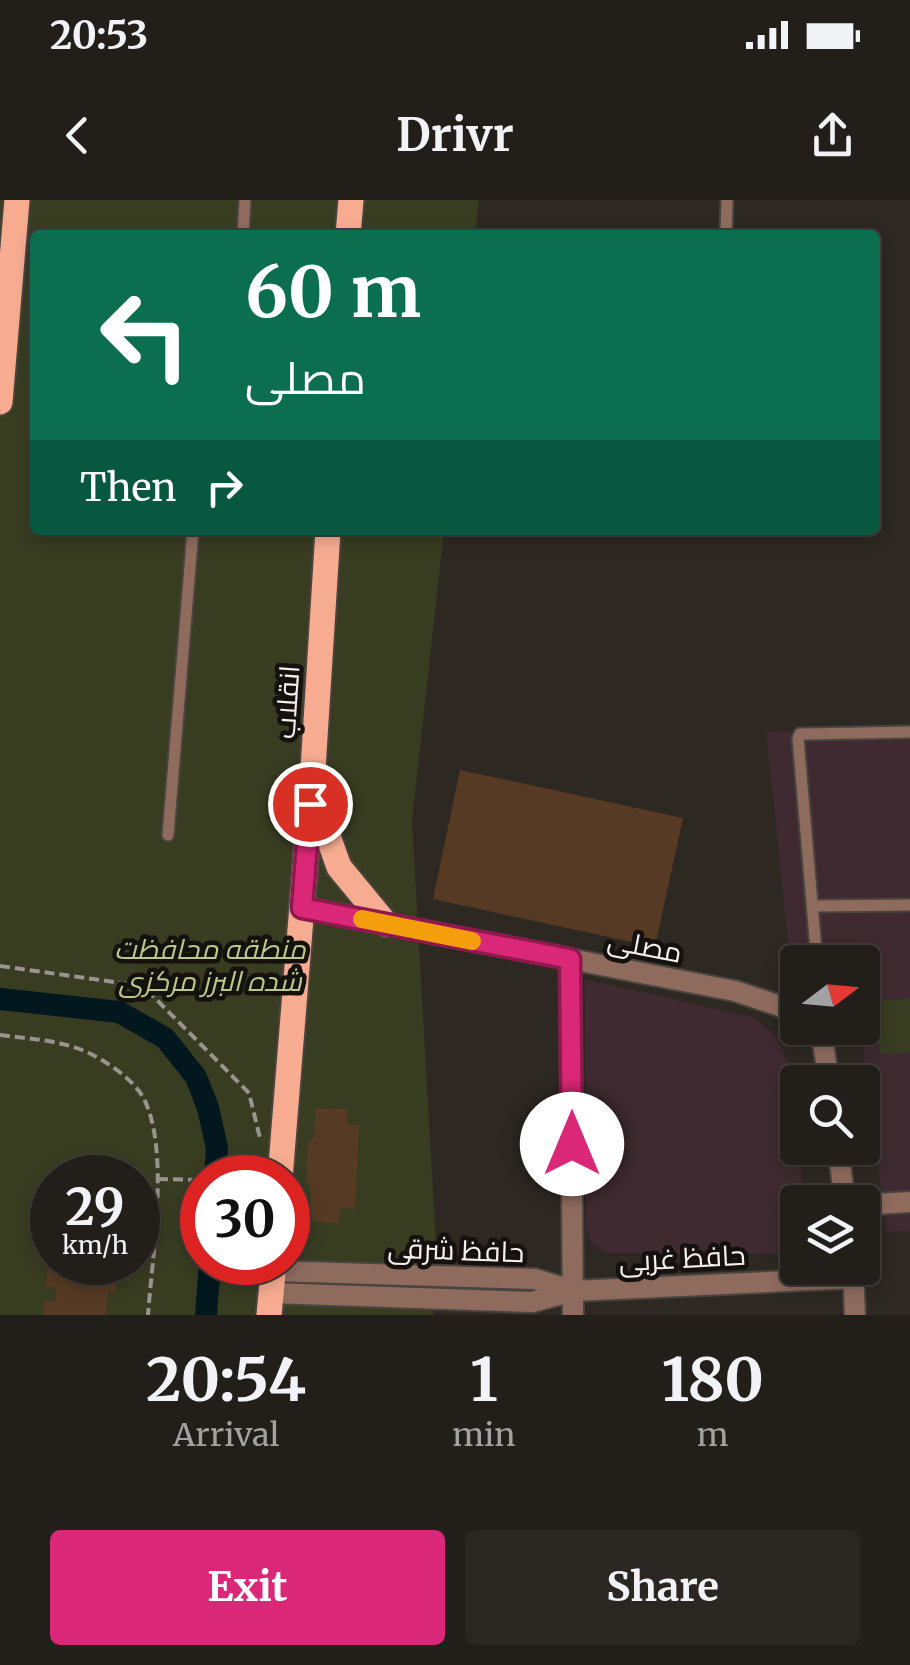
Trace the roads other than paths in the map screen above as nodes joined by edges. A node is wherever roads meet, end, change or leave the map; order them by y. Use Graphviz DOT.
graph roads {
  1 [pos="17,200"];
  2 [pos="246,200"];
  3 [pos="351,200"];
  4 [pos="727,200"];
  5 [pos="243,230"];
  6 [pos="348,230"];
  7 [pos="726,230"];
  8 [pos="0,402"];
  9 [pos="193,535"];
  10 [pos="328,535"];
  11 [pos="910,732"];
  12 [pos="313,770"];
  13 [pos="168,835"];
  14 [pos="910,905"];
  15 [pos="813,906"];
  16 [pos="302,908"];
  17 [pos="386,924"];
  18 [pos="816,945"];
  19 [pos="570,959"];
  20 [pos="780,1006"];
  21 [pos="282,1155"];
  22 [pos="910,1202"];
  23 [pos="880,1204"];
  24 [pos="428,1276"];
  25 [pos="780,1277"];
  26 [pos="854,1285"];
  27 [pos="272,1286"];
  28 [pos="573,1291"];
  29 [pos="427,1298"];
  30 [pos="573,1315"];
  31 [pos="855,1315"];
  1 -- 8 [label="main road"];
  2 -- 5 [label="lane"];
  3 -- 6 [label="main road"];
  4 -- 7 [label="lane"];
  9 -- 13 [label="lane"];
  10 -- 12 [label="main road, انقلاب"];
  11 -- 15 [label="lane"];
  12 -- 16 [label="main road, انقلاب"];
  12 -- 17 [label="main road"];
  14 -- 15 [label="lane"];
  15 -- 18 [label="lane"];
  16 -- 17 [label="street, مصلی"];
  16 -- 21 [label="main road, انقلاب"];
  17 -- 19 [label="street, مصلی"];
  19 -- 20 [label="street, مصلی"];
  19 -- 28 [label="street"];
  22 -- 23 [label="street"];
  24 -- 27 [label="street, حافظ شرقی"];
  24 -- 28 [label="street, حافظ شرقی"];
  24 -- 29 [label="street"];
  25 -- 28 [label="street, حافظ غربی"];
  26 -- 31 [label="street"];
  27 -- 29 [label="street, حافظ شرقی"];
  28 -- 29 [label="street, حافظ شرقی"];
  28 -- 30 [label="street"];
}
